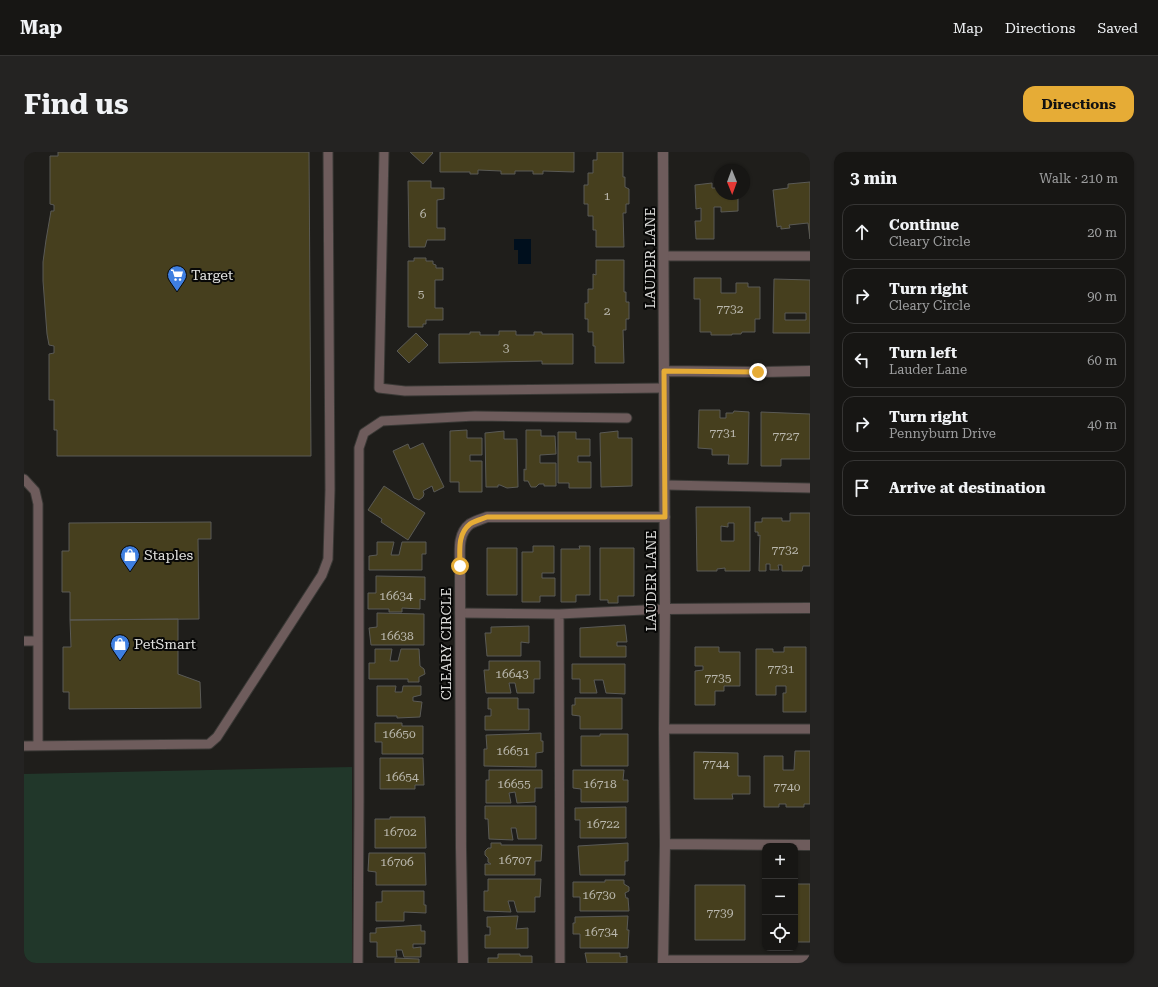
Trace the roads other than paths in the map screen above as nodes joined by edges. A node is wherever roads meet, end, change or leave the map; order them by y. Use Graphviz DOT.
graph roads {
  1 [pos="328,152"];
  2 [pos="384,152"];
  3 [pos="664,152"];
  4 [pos="664,256"];
  5 [pos="810,256"];
  6 [pos="664,371"];
  7 [pos="810,371"];
  8 [pos="664,388"];
  9 [pos="627,418"];
  10 [pos="24,478"];
  11 [pos="665,485"];
  12 [pos="810,488"];
  13 [pos="665,517"];
  14 [pos="810,608"];
  15 [pos="665,609"];
  16 [pos="460,613"];
  17 [pos="559,614"];
  18 [pos="24,641"];
  19 [pos="38,641"];
  20 [pos="664,729"];
  21 [pos="810,729"];
  22 [pos="24,746"];
  23 [pos="38,746"];
  24 [pos="665,844"];
  25 [pos="810,845"];
  26 [pos="810,960"];
  27 [pos="663,961"];
  28 [pos="358,963"];
  29 [pos="463,963"];
  30 [pos="560,963"];
  1 -- 23 [label="lane"];
  2 -- 8 [label="lane"];
  3 -- 4 [label="street, LAUDER LANE"];
  4 -- 5 [label="lane"];
  4 -- 6 [label="street, LAUDER LANE"];
  6 -- 7 [label="street"];
  6 -- 8 [label="street, LAUDER LANE"];
  8 -- 11 [label="street, LAUDER LANE"];
  9 -- 28 [label="lane"];
  10 -- 19 [label="lane"];
  11 -- 12 [label="lane"];
  11 -- 13 [label="street, LAUDER LANE"];
  13 -- 15 [label="street, LAUDER LANE"];
  13 -- 16 [label="street, CLEARY CIRCLE"];
  14 -- 15 [label="street"];
  15 -- 17 [label="lane"];
  15 -- 20 [label="street, LAUDER LANE"];
  16 -- 17 [label="lane"];
  16 -- 29 [label="street, CLEARY CIRCLE"];
  17 -- 30 [label="lane"];
  18 -- 19 [label="lane"];
  19 -- 23 [label="lane"];
  20 -- 21 [label="lane"];
  20 -- 24 [label="street, LAUDER LANE"];
  22 -- 23 [label="lane"];
  24 -- 25 [label="street"];
  24 -- 27 [label="street, LAUDER LANE"];
  26 -- 27 [label="lane"];
}
